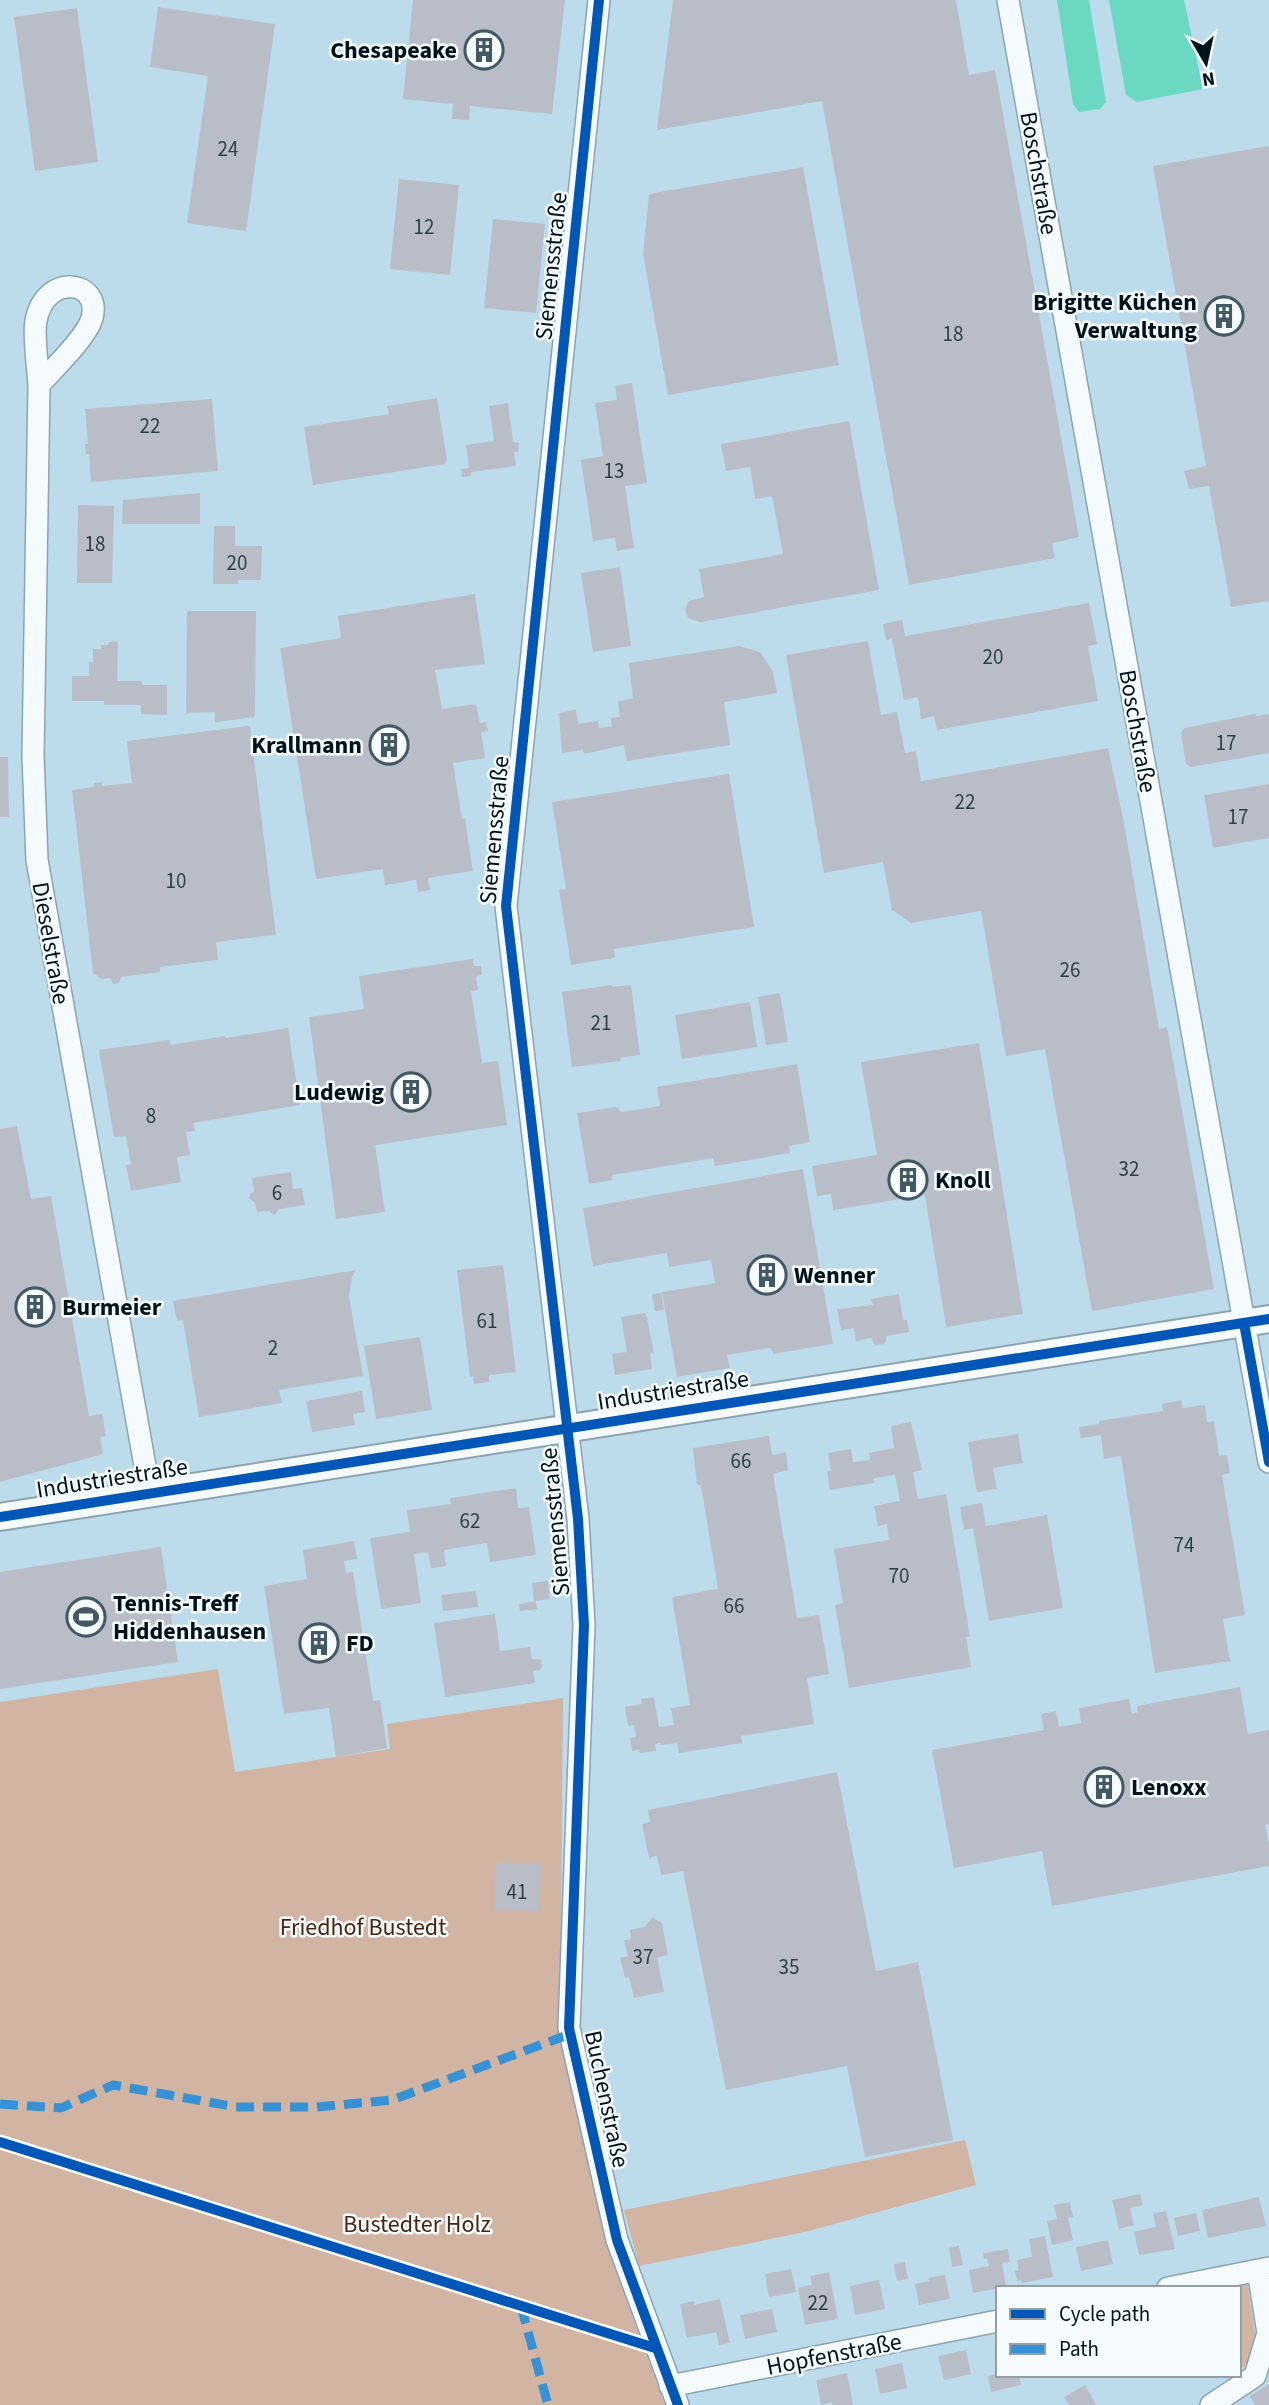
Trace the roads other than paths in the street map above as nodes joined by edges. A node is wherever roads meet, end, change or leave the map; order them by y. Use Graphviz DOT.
graph roads {
  1 [pos="599,0"];
  2 [pos="1008,0"];
  3 [pos="39,385"];
  4 [pos="1257,1321"];
  5 [pos="567,1427"];
  6 [pos="1269,1462"];
  7 [pos="150,1494"];
  8 [pos="0,1517"];
  9 [pos="579,1790"];
  10 [pos="1263,2269"];
  11 [pos="1178,2286"];
  12 [pos="996,2321"];
  13 [pos="674,2396"];
  14 [pos="1211,2405"];
  1 -- 5 [label="street, Siemensstraße"];
  2 -- 4 [label="street, Boschstraße"];
  3 -- 7 [label="street, Dieselstraße"];
  4 -- 5 [label="street, Industriestraße"];
  4 -- 6 [label="street, Boschstraße"];
  5 -- 7 [label="street, Industriestraße"];
  5 -- 9 [label="street, Siemensstraße"];
  7 -- 8 [label="street, Industriestraße"];
  9 -- 13 [label="street, Buchenstraße"];
  10 -- 11 [label="street"];
  10 -- 14 [label="street"];
  12 -- 13 [label="street, Hopfenstraße"];
}
